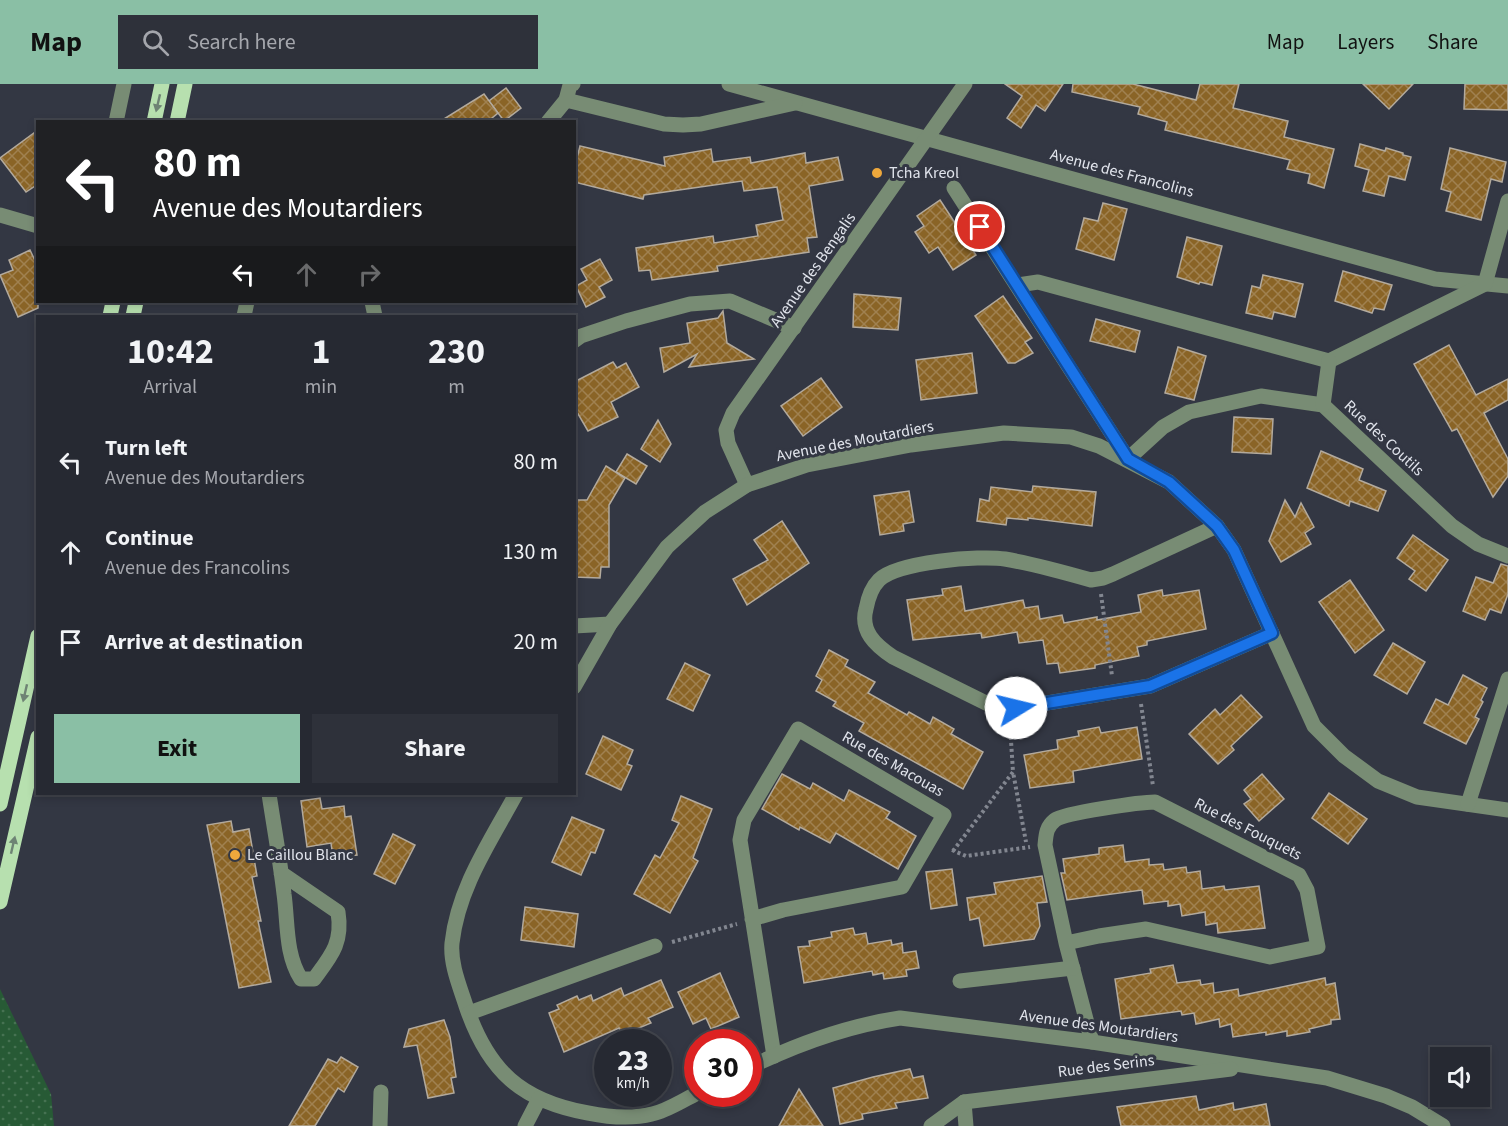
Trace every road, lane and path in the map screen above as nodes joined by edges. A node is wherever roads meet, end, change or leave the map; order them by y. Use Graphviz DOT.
graph roads {
  1 [pos="124,84"];
  2 [pos="162,84"];
  3 [pos="185,84"];
  4 [pos="573,84"];
  5 [pos="729,84"];
  6 [pos="965,84"];
  7 [pos="566,100"];
  8 [pos="798,102"];
  9 [pos="116,120"];
  10 [pos="154,120"];
  11 [pos="177,120"];
  12 [pos="550,120"];
  13 [pos="928,138"];
  14 [pos="954,188"];
  15 [pos="1508,201"];
  16 [pos="0,215"];
  17 [pos="36,225"];
  18 [pos="1485,284"];
  19 [pos="1018,285"];
  20 [pos="1508,286"];
  21 [pos="794,327"];
  22 [pos="576,340"];
  23 [pos="1329,361"];
  24 [pos="1323,405"];
  25 [pos="1128,459"];
  26 [pos="747,485"];
  27 [pos="1217,526"];
  28 [pos="1508,556"];
  29 [pos="1099,579"];
  30 [pos="610,624"];
  31 [pos="576,626"];
  32 [pos="1272,633"];
  33 [pos="36,645"];
  34 [pos="1508,679"];
  35 [pos="576,684"];
  36 [pos="1138,688"];
  37 [pos="1115,692"];
  38 [pos="1009,708"];
  39 [pos="36,746"];
  40 [pos="1013,772"];
  41 [pos="269,795"];
  42 [pos="515,795"];
  43 [pos="1155,802"];
  44 [pos="0,804"];
  45 [pos="1468,804"];
  46 [pos="1508,810"];
  47 [pos="929,841"];
  48 [pos="1045,845"];
  49 [pos="1027,848"];
  50 [pos="953,850"];
  51 [pos="281,873"];
  52 [pos="0,902"];
  53 [pos="752,919"];
  54 [pos="1066,943"];
  55 [pos="655,946"];
  56 [pos="1072,968"];
  57 [pos="960,981"];
  58 [pos="469,1013"];
  59 [pos="1092,1042"];
  60 [pos="774,1056"];
  61 [pos="762,1062"];
  62 [pos="1252,1067"];
  63 [pos="381,1092"];
  64 [pos="539,1099"];
  65 [pos="684,1100"];
  66 [pos="964,1102"];
  67 [pos="380,1126"];
  68 [pos="525,1126"];
  69 [pos="931,1126"];
  70 [pos="966,1126"];
  71 [pos="1443,1126"];
  1 -- 9 [label="street"];
  2 -- 10 [label="main road, one-way"];
  3 -- 11 [label="main road"];
  4 -- 7 [label="street"];
  5 -- 8 [label="street, Avenue des Francolins"];
  6 -- 13 [label="street, Avenue des Bengalis"];
  7 -- 8 [label="street"];
  7 -- 12 [label="street"];
  8 -- 13 [label="street, Avenue des Francolins"];
  13 -- 18 [label="street, Avenue des Francolins"];
  13 -- 21 [label="street, Avenue des Bengalis"];
  14 -- 19 [label="street"];
  15 -- 18 [label="street"];
  16 -- 17 [label="street"];
  18 -- 20 [label="street, Avenue des Francolins"];
  18 -- 23 [label="street"];
  19 -- 23 [label="street"];
  19 -- 25 [label="street, Avenue des Moutardiers"];
  21 -- 22 [label="street"];
  21 -- 26 [label="street, Avenue des Bengalis"];
  23 -- 24 [label="street"];
  24 -- 25 [label="street, Rue des Coutils"];
  24 -- 28 [label="street, Rue des Coutils"];
  25 -- 26 [label="street, Avenue des Moutardiers"];
  25 -- 27 [label="street, Avenue des Moutardiers"];
  26 -- 30 [label="street, Avenue des Moutardiers"];
  27 -- 29 [label="street"];
  27 -- 32 [label="street, Avenue des Moutardiers"];
  29 -- 37 [label="path"];
  29 -- 38 [label="street"];
  30 -- 31 [label="street"];
  30 -- 35 [label="street, Avenue des Moutardiers"];
  32 -- 36 [label="street"];
  32 -- 45 [label="street, Avenue des Moutardiers"];
  33 -- 44 [label="main road, one-way"];
  34 -- 45 [label="street"];
  36 -- 37 [label="street"];
  36 -- 43 [label="path"];
  37 -- 38 [label="street"];
  38 -- 40 [label="path"];
  52 -- 39 [label="main road, one-way"];
  40 -- 49 [label="path"];
  40 -- 50 [label="path"];
  41 -- 51 [label="street"];
  42 -- 58 [label="street"];
  43 -- 48 [label="street"];
  43 -- 54 [label="street, Rue des Fouquets"];
  45 -- 46 [label="street, Avenue des Moutardiers"];
  47 -- 50 [label="path"];
  47 -- 53 [label="street, Rue des Macouas"];
  47 -- 53 [label="street, Rue des Macouas"];
  48 -- 49 [label="path"];
  48 -- 54 [label="street"];
  49 -- 50 [label="path"];
  51 -- 51 [label="street"];
  53 -- 55 [label="path"];
  53 -- 60 [label="street, Rue des Macouas"];
  54 -- 56 [label="street"];
  55 -- 58 [label="street"];
  56 -- 57 [label="street"];
  56 -- 59 [label="street"];
  58 -- 64 [label="street"];
  59 -- 60 [label="street, Avenue des Moutardiers"];
  59 -- 62 [label="street, Avenue des Moutardiers"];
  60 -- 61 [label="street, Avenue des Moutardiers"];
  62 -- 66 [label="street, Rue des Serins"];
  62 -- 71 [label="street, Avenue des Moutardiers"];
  63 -- 67 [label="street"];
  64 -- 65 [label="street"];
  64 -- 68 [label="street"];
  66 -- 69 [label="street, Rue des Serins"];
  66 -- 70 [label="street"];
}
